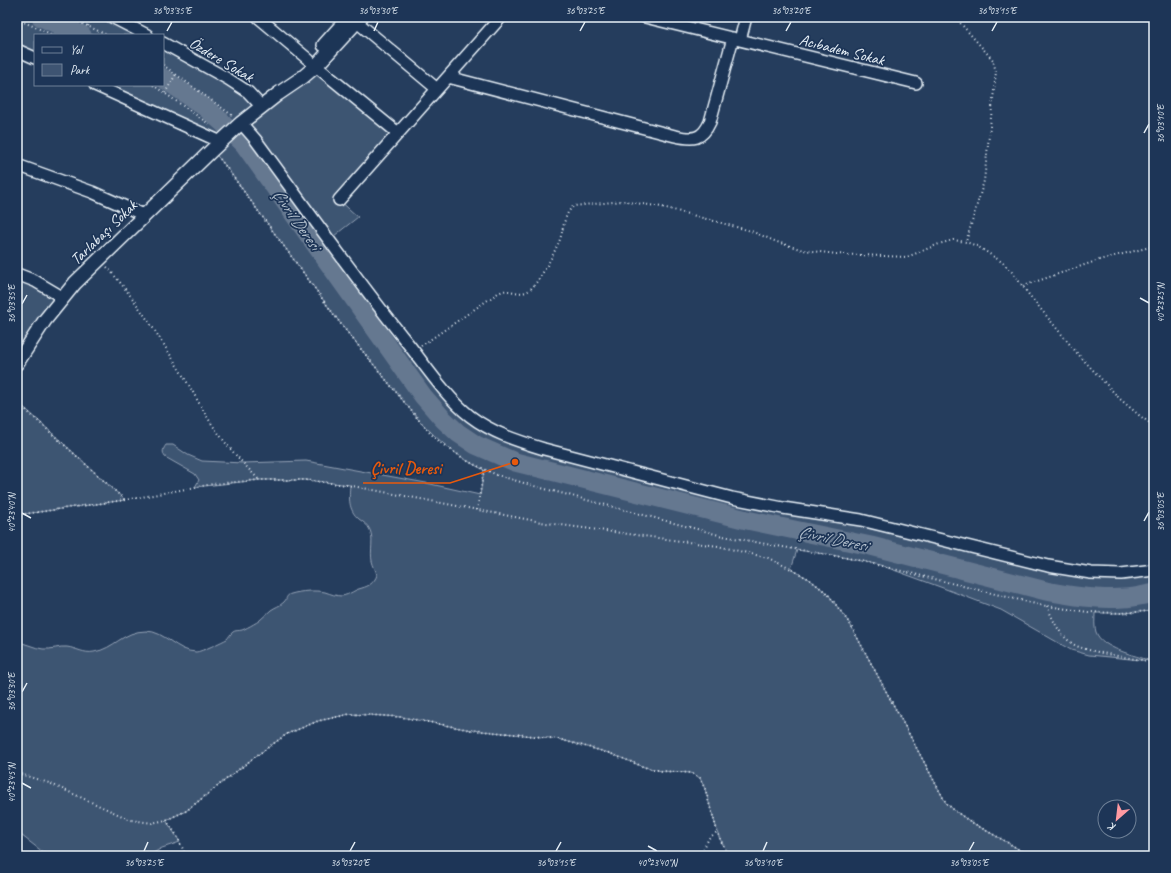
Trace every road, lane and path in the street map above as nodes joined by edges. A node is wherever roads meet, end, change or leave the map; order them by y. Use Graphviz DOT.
graph roads {
  1 [pos="68,17"];
  2 [pos="93,17"];
  3 [pos="112,17"];
  4 [pos="258,17"];
  5 [pos="501,17"];
  6 [pos="645,17"];
  7 [pos="746,17"];
  8 [pos="955,17"];
  9 [pos="17,19"];
  10 [pos="356,19"];
  11 [pos="88,26"];
  12 [pos="51,34"];
  13 [pos="105,34"];
  14 [pos="145,34"];
  15 [pos="736,39"];
  16 [pos="164,44"];
  17 [pos="17,50"];
  18 [pos="34,58"];
  19 [pos="312,63"];
  20 [pos="164,66"];
  21 [pos="176,74"];
  22 [pos="448,77"];
  23 [pos="916,83"];
  24 [pos="97,86"];
  25 [pos="154,86"];
  26 [pos="437,89"];
  27 [pos="165,93"];
  28 [pos="262,107"];
  29 [pos="240,124"];
  30 [pos="210,125"];
  31 [pos="398,133"];
  32 [pos="223,139"];
  33 [pos="17,165"];
  34 [pos="339,200"];
  35 [pos="144,215"];
  36 [pos="966,242"];
  37 [pos="1154,246"];
  38 [pos="99,258"];
  39 [pos="17,274"];
  40 [pos="1023,286"];
  41 [pos="62,297"];
  42 [pos="414,351"];
  43 [pos="17,363"];
  44 [pos="17,402"];
  45 [pos="1154,426"];
  46 [pos="484,470"];
  47 [pos="259,480"];
  48 [pos="125,500"];
  49 [pos="477,510"];
  50 [pos="17,515"];
  51 [pos="1154,570"];
  52 [pos="1047,606"];
  53 [pos="1154,662"];
  54 [pos="17,773"];
  55 [pos="166,820"];
  56 [pos="717,832"];
  57 [pos="186,856"];
  58 [pos="700,856"];
  59 [pos="729,856"];
  60 [pos="1028,856"];
  1 -- 11 [label="path"];
  2 -- 11 [label="path"];
  3 -- 14 [label="street"];
  4 -- 19 [label="street"];
  5 -- 22 [label="street"];
  6 -- 15 [label="street, Acıbadem Sokak"];
  7 -- 15 [label="street"];
  8 -- 36 [label="path"];
  9 -- 12 [label="path"];
  10 -- 19 [label="street, Tarlabaşı Sokak"];
  10 -- 26 [label="street"];
  11 -- 13 [label="path"];
  15 -- 22 [label="street"];
  15 -- 23 [label="street, Acıbadem Sokak"];
  16 -- 28 [label="street, Özdere Sokak"];
  17 -- 18 [label="street"];
  19 -- 28 [label="street, Tarlabaşı Sokak"];
  19 -- 31 [label="street"];
  20 -- 21 [label="path"];
  21 -- 27 [label="path"];
  21 -- 29 [label="path"];
  22 -- 26 [label="street"];
  24 -- 32 [label="street"];
  25 -- 27 [label="path"];
  26 -- 31 [label="street"];
  27 -- 30 [label="path"];
  28 -- 29 [label="street, Tarlabaşı Sokak"];
  29 -- 32 [label="street, Tarlabaşı Sokak"];
  29 -- 42 [label="street"];
  31 -- 34 [label="street"];
  32 -- 35 [label="street, Tarlabaşı Sokak"];
  33 -- 35 [label="street"];
  35 -- 38 [label="street, Tarlabaşı Sokak"];
  36 -- 40 [label="path"];
  36 -- 42 [label="path"];
  37 -- 40 [label="path"];
  38 -- 41 [label="street, Tarlabaşı Sokak"];
  38 -- 47 [label="path"];
  39 -- 41 [label="street"];
  40 -- 45 [label="path"];
  41 -- 43 [label="street, Tarlabaşı Sokak"];
  42 -- 51 [label="street"];
  44 -- 48 [label="path"];
  46 -- 49 [label="path"];
  47 -- 48 [label="path"];
  47 -- 49 [label="path"];
  48 -- 50 [label="path"];
  49 -- 60 [label="path"];
  52 -- 53 [label="path"];
  54 -- 55 [label="path"];
  55 -- 56 [label="path"];
  55 -- 57 [label="path"];
  56 -- 58 [label="path"];
  56 -- 59 [label="path"];
}
